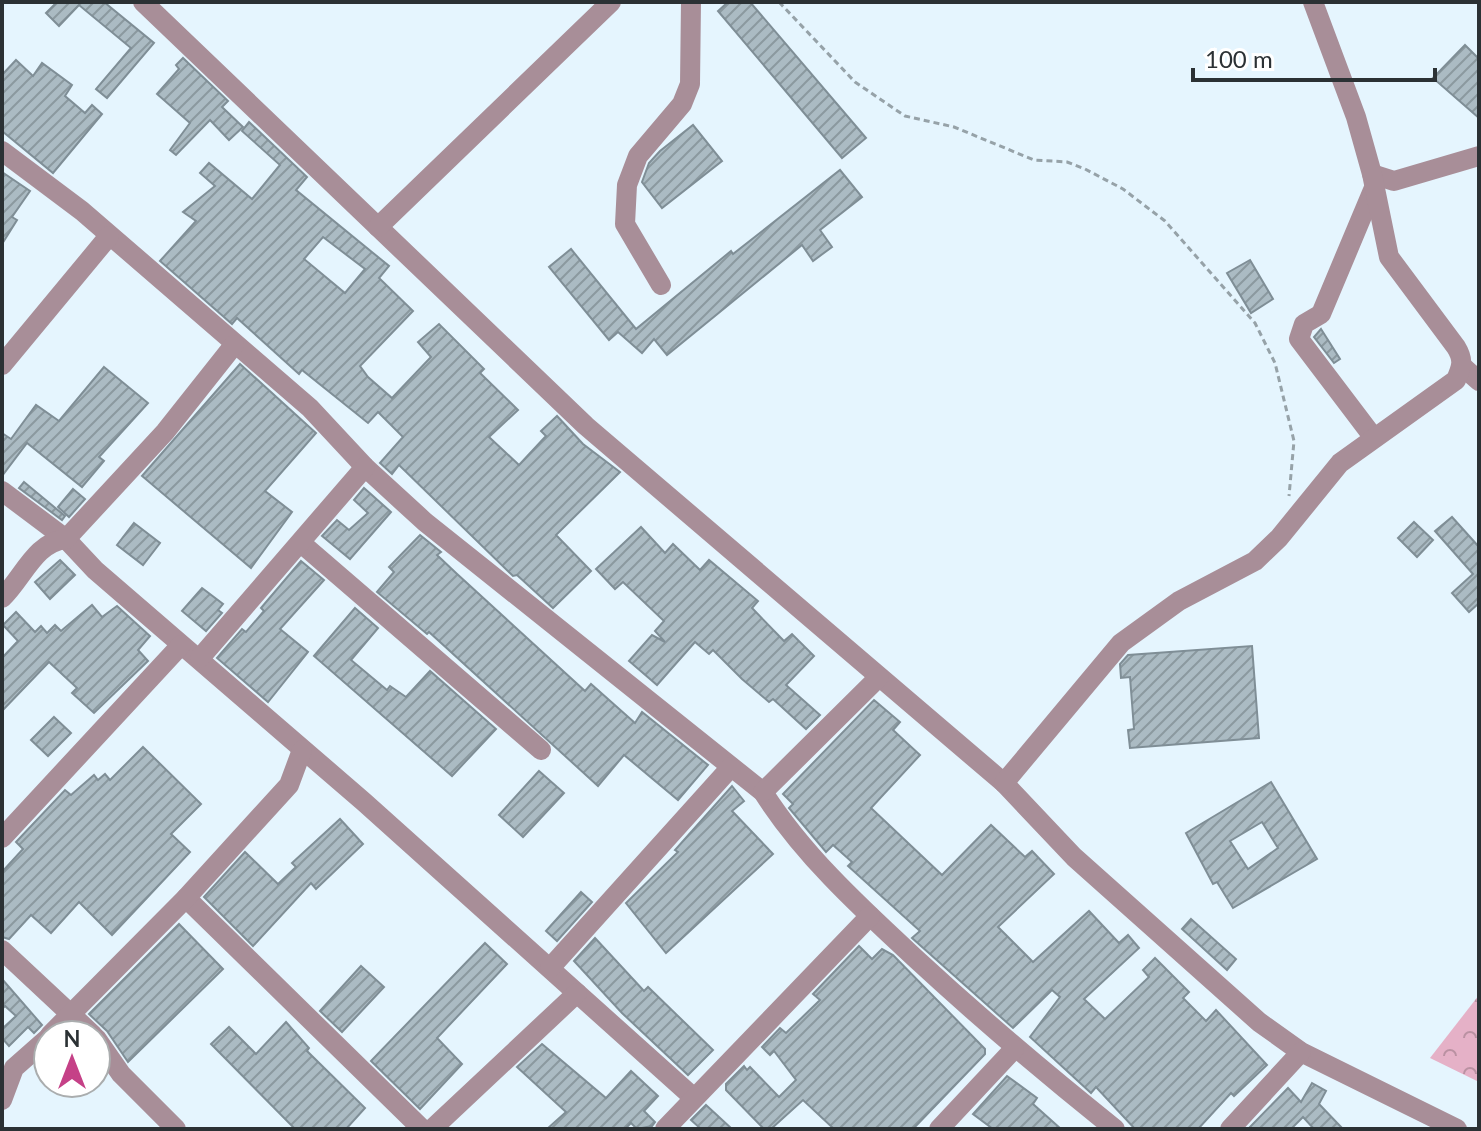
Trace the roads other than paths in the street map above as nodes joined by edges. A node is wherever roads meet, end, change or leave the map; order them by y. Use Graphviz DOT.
graph roads {
  1 [pos="143,2"];
  2 [pos="611,2"];
  3 [pos="691,2"];
  4 [pos="1313,2"];
  5 [pos="2,151"];
  6 [pos="1479,156"];
  7 [pos="1373,182"];
  8 [pos="378,227"];
  9 [pos="109,236"];
  10 [pos="661,285"];
  11 [pos="234,345"];
  12 [pos="2,365"];
  13 [pos="1462,366"];
  14 [pos="1479,381"];
  15 [pos="1374,438"];
  16 [pos="365,467"];
  17 [pos="2,491"];
  18 [pos="66,539"];
  19 [pos="301,543"];
  20 [pos="2,598"];
  21 [pos="181,645"];
  22 [pos="200,658"];
  23 [pos="879,677"];
  24 [pos="302,750"];
  25 [pos="541,750"];
  26 [pos="731,767"];
  27 [pos="1004,783"];
  28 [pos="763,792"];
  29 [pos="2,838"];
  30 [pos="186,898"];
  31 [pos="870,916"];
  32 [pos="2,950"];
  33 [pos="550,968"];
  34 [pos="577,993"];
  35 [pos="71,1013"];
  36 [pos="65,1019"];
  37 [pos="77,1019"];
  38 [pos="1014,1049"];
  39 [pos="32,1052"];
  40 [pos="1301,1052"];
  41 [pos="112,1061"];
  42 [pos="694,1098"];
  43 [pos="2,1100"];
  44 [pos="176,1129"];
  45 [pos="422,1129"];
  46 [pos="432,1129"];
  47 [pos="665,1129"];
  48 [pos="939,1129"];
  49 [pos="1115,1129"];
  50 [pos="1230,1129"];
  51 [pos="1457,1129"];
  1 -- 8 [label="street"];
  2 -- 8 [label="street"];
  3 -- 10 [label="street"];
  4 -- 7 [label="street"];
  5 -- 9 [label="street"];
  6 -- 7 [label="street"];
  7 -- 13 [label="street"];
  7 -- 15 [label="street"];
  8 -- 23 [label="street"];
  9 -- 11 [label="street"];
  9 -- 12 [label="street"];
  11 -- 16 [label="street"];
  11 -- 18 [label="street"];
  13 -- 14 [label="street"];
  13 -- 15 [label="street"];
  15 -- 27 [label="street"];
  16 -- 19 [label="street"];
  16 -- 26 [label="street"];
  17 -- 18 [label="street"];
  18 -- 20 [label="street"];
  18 -- 21 [label="street"];
  19 -- 22 [label="street"];
  19 -- 25 [label="street"];
  21 -- 22 [label="street"];
  21 -- 29 [label="street"];
  22 -- 24 [label="street"];
  23 -- 27 [label="street"];
  23 -- 28 [label="street"];
  24 -- 30 [label="street"];
  24 -- 33 [label="street"];
  26 -- 28 [label="street"];
  26 -- 33 [label="street"];
  27 -- 40 [label="street"];
  28 -- 31 [label="street"];
  30 -- 35 [label="street"];
  30 -- 45 [label="street"];
  31 -- 38 [label="street"];
  31 -- 42 [label="street"];
  32 -- 35 [label="street"];
  33 -- 34 [label="street"];
  34 -- 42 [label="street"];
  34 -- 46 [label="street"];
  35 -- 36 [label="street"];
  35 -- 37 [label="street"];
  38 -- 48 [label="street"];
  38 -- 49 [label="street"];
  39 -- 43 [label="street"];
  40 -- 50 [label="street"];
  40 -- 51 [label="street"];
  41 -- 44 [label="street"];
  42 -- 47 [label="street"];
}
